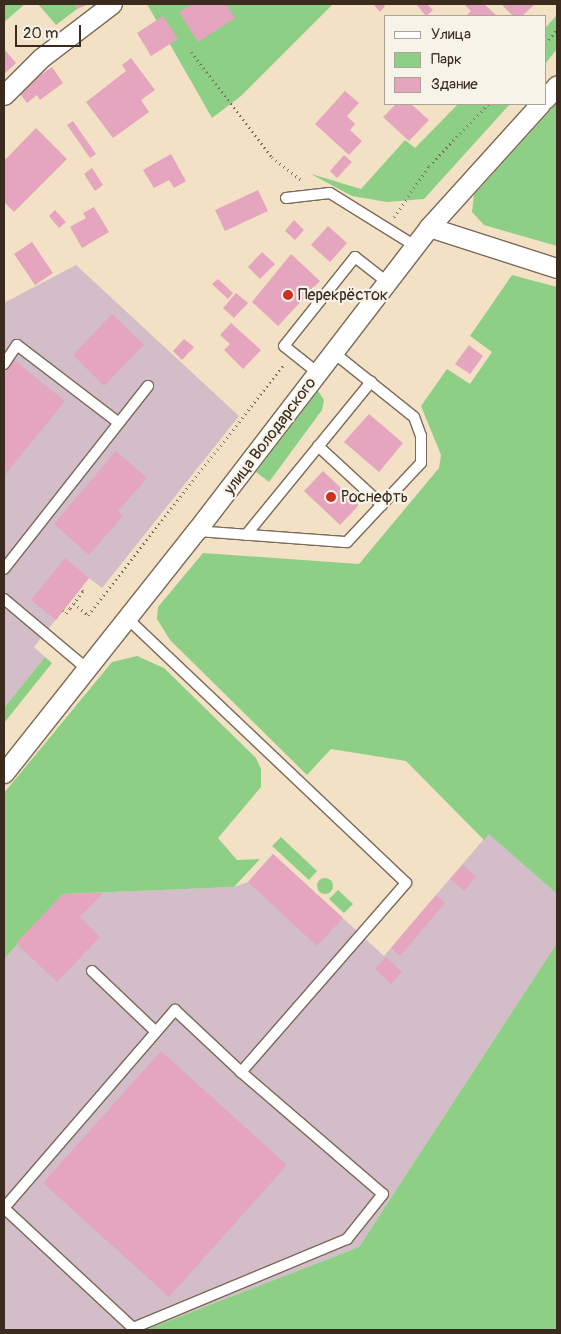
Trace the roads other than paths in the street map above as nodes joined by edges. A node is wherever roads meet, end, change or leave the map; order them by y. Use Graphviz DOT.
graph roads {
  1 [pos="112,4"];
  2 [pos="557,85"];
  3 [pos="4,95"];
  4 [pos="546,98"];
  5 [pos="539,105"];
  6 [pos="286,198"];
  7 [pos="429,227"];
  8 [pos="415,246"];
  9 [pos="557,268"];
  10 [pos="387,282"];
  11 [pos="334,352"];
  12 [pos="4,364"];
  13 [pos="318,373"];
  14 [pos="371,382"];
  15 [pos="148,386"];
  16 [pos="120,423"];
  17 [pos="318,446"];
  18 [pos="382,506"];
  19 [pos="196,531"];
  20 [pos="246,535"];
  21 [pos="4,569"];
  22 [pos="4,598"];
  23 [pos="128,619"];
  24 [pos="86,668"];
  25 [pos="4,772"];
  26 [pos="92,971"];
  27 [pos="156,1032"];
  28 [pos="240,1072"];
  29 [pos="4,1208"];
  1 -- 3 [label="street"];
  2 -- 4 [label="street"];
  5 -- 7 [label="street, улица Володарского"];
  6 -- 8 [label="lane"];
  7 -- 8 [label="street, улица Володарского"];
  7 -- 9 [label="street"];
  8 -- 10 [label="street, улица Володарского"];
  10 -- 11 [label="street, улица Володарского"];
  10 -- 13 [label="lane"];
  11 -- 13 [label="street, улица Володарского"];
  11 -- 14 [label="lane"];
  12 -- 16 [label="lane"];
  13 -- 19 [label="street, улица Володарского"];
  14 -- 17 [label="lane"];
  14 -- 18 [label="lane"];
  15 -- 16 [label="lane"];
  16 -- 21 [label="lane"];
  17 -- 18 [label="lane"];
  17 -- 20 [label="lane"];
  18 -- 20 [label="lane"];
  19 -- 20 [label="lane"];
  19 -- 23 [label="street, улица Володарского"];
  22 -- 24 [label="lane"];
  23 -- 24 [label="street, улица Володарского"];
  23 -- 28 [label="lane"];
  24 -- 25 [label="street, улица Володарского"];
  26 -- 27 [label="lane"];
  27 -- 28 [label="lane"];
  27 -- 29 [label="lane"];
  28 -- 29 [label="lane"];
}
